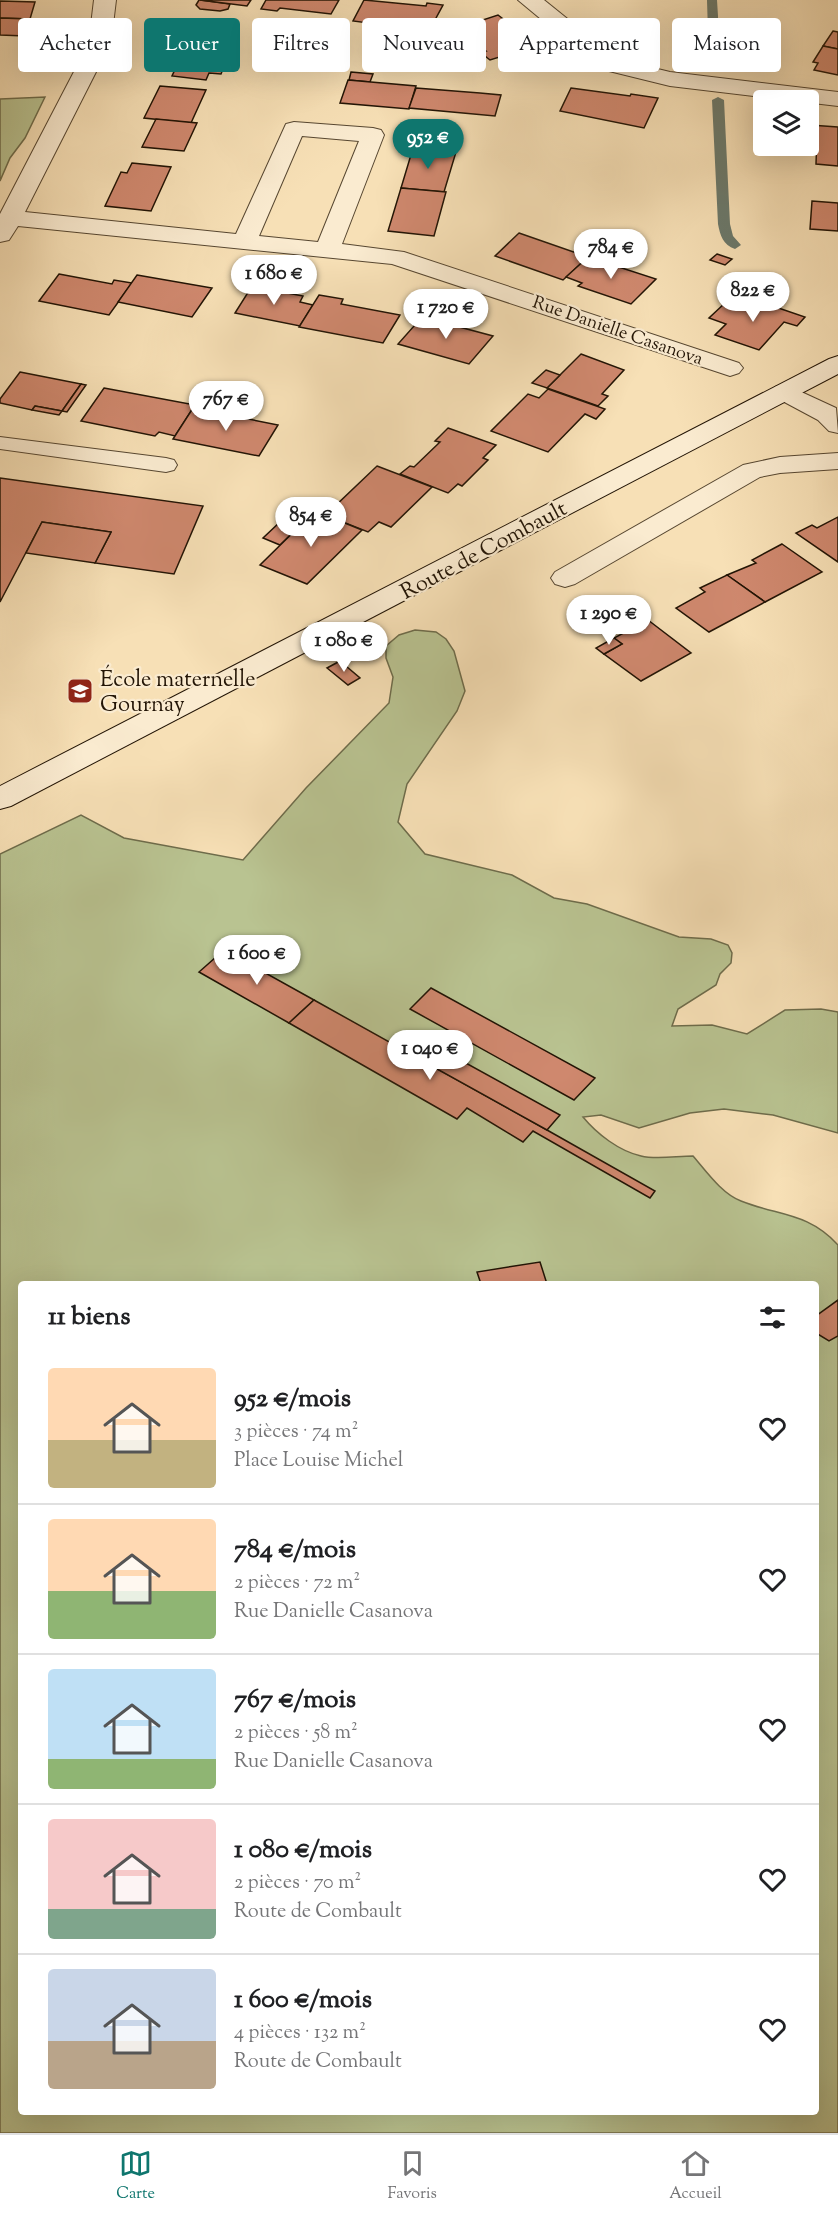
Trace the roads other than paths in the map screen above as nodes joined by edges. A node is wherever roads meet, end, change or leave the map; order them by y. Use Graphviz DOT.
graph roads {
  1 [pos="105,0"];
  2 [pos="529,0"];
  3 [pos="838,99"];
  4 [pos="5,228"];
  5 [pos="245,241"];
  6 [pos="328,248"];
  7 [pos="838,364"];
  8 [pos="729,368"];
  9 [pos="784,392"];
  10 [pos="838,425"];
  11 [pos="0,443"];
  12 [pos="838,461"];
  13 [pos="166,465"];
  14 [pos="565,578"];
  15 [pos="0,799"];
  1 -- 4 [label="street"];
  2 -- 3 [label="street"];
  4 -- 5 [label="street, Rue Danielle Casanova"];
  5 -- 6 [label="street, Rue Danielle Casanova"];
  5 -- 6 [label="street"];
  6 -- 8 [label="street, Rue Danielle Casanova"];
  7 -- 9 [label="street, Route de Combault"];
  9 -- 10 [label="street"];
  9 -- 15 [label="street, Route de Combault"];
  11 -- 13 [label="lane"];
  12 -- 14 [label="street"];
}
